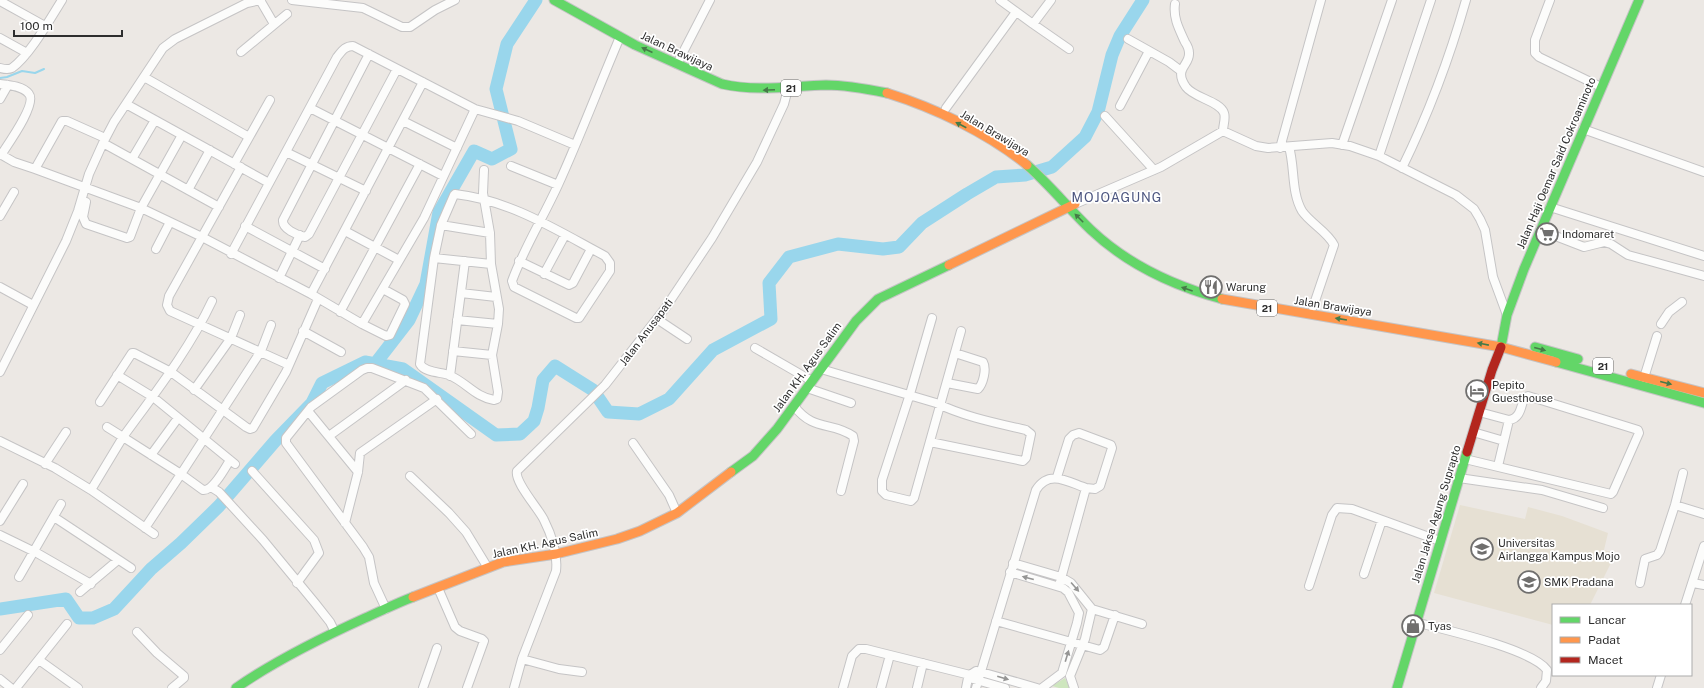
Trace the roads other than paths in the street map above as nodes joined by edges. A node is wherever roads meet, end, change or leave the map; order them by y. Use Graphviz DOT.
graph roads {
  1 [pos="62,0"];
  2 [pos="261,0"];
  3 [pos="292,0"];
  4 [pos="455,0"];
  5 [pos="554,0"];
  6 [pos="568,0"];
  7 [pos="699,0"];
  8 [pos="1000,0"];
  9 [pos="1051,0"];
  10 [pos="1321,0"];
  11 [pos="1392,0"];
  12 [pos="1431,0"];
  13 [pos="1466,0"];
  14 [pos="1550,0"];
  15 [pos="1639,0"];
  16 [pos="0,1"];
  17 [pos="247,2"];
  18 [pos="708,3"];
  19 [pos="1011,3"];
  20 [pos="1175,4"];
  21 [pos="1016,12"];
  22 [pos="287,14"];
  23 [pos="274,24"];
  24 [pos="1033,24"];
  25 [pos="45,26"];
  26 [pos="620,37"];
  27 [pos="0,38"];
  28 [pos="1128,39"];
  29 [pos="1069,49"];
  30 [pos="1149,51"];
  31 [pos="27,52"];
  32 [pos="241,52"];
  33 [pos="370,54"];
  34 [pos="678,60"];
  35 [pos="0,68"];
  36 [pos="397,69"];
  37 [pos="1181,71"];
  38 [pos="144,77"];
  39 [pos="423,82"];
  40 [pos="4,85"];
  41 [pos="789,85"];
  42 [pos="1600,87"];
  43 [pos="0,99"];
  44 [pos="270,100"];
  45 [pos="126,104"];
  46 [pos="1120,106"];
  47 [pos="310,108"];
  48 [pos="946,108"];
  49 [pos="475,109"];
  50 [pos="1105,116"];
  51 [pos="155,120"];
  52 [pos="335,121"];
  53 [pos="403,121"];
  54 [pos="1583,129"];
  55 [pos="1223,131"];
  56 [pos="182,134"];
  57 [pos="362,135"];
  58 [pos="249,137"];
  59 [pos="104,141"];
  60 [pos="1342,144"];
  61 [pos="575,145"];
  62 [pos="1289,147"];
  63 [pos="389,148"];
  64 [pos="457,148"];
  65 [pos="1280,148"];
  66 [pos="210,150"];
  67 [pos="286,152"];
  68 [pos="1,154"];
  69 [pos="1379,156"];
  70 [pos="132,159"];
  71 [pos="420,164"];
  72 [pos="237,165"];
  73 [pos="312,165"];
  74 [pos="511,166"];
  75 [pos="1032,166"];
  76 [pos="1402,168"];
  77 [pos="36,169"];
  78 [pos="484,170"];
  79 [pos="1154,170"];
  80 [pos="1704,172"];
  81 [pos="160,175"];
  82 [pos="443,176"];
  83 [pos="339,178"];
  84 [pos="269,183"];
  85 [pos="558,186"];
  86 [pos="87,189"];
  87 [pos="188,190"];
  88 [pos="366,191"];
  89 [pos="14,192"];
  90 [pos="484,199"];
  91 [pos="1072,206"];
  92 [pos="219,207"];
  93 [pos="141,208"];
  94 [pos="1550,208"];
  95 [pos="0,216"];
  96 [pos="170,222"];
  97 [pos="539,222"];
  98 [pos="441,225"];
  99 [pos="245,226"];
  100 [pos="1540,230"];
  101 [pos="345,231"];
  102 [pos="490,234"];
  103 [pos="300,235"];
  104 [pos="565,235"];
  105 [pos="202,237"];
  106 [pos="375,247"];
  107 [pos="156,249"];
  108 [pos="591,249"];
  109 [pos="291,251"];
  110 [pos="231,254"];
  111 [pos="1704,256"];
  112 [pos="434,258"];
  113 [pos="400,260"];
  114 [pos="465,261"];
  115 [pos="519,261"];
  116 [pos="491,264"];
  117 [pos="325,269"];
  118 [pos="544,274"];
  119 [pos="1704,276"];
  120 [pos="279,278"];
  121 [pos="0,287"];
  122 [pos="383,289"];
  123 [pos="461,293"];
  124 [pos="314,297"];
  125 [pos="496,297"];
  126 [pos="212,301"];
  127 [pos="1682,302"];
  128 [pos="33,305"];
  129 [pos="1313,307"];
  130 [pos="340,312"];
  131 [pos="240,315"];
  132 [pos="1507,315"];
  133 [pos="932,318"];
  134 [pos="657,319"];
  135 [pos="1367,319"];
  136 [pos="457,320"];
  137 [pos="362,324"];
  138 [pos="498,324"];
  139 [pos="1661,324"];
  140 [pos="201,325"];
  141 [pos="271,325"];
  142 [pos="303,331"];
  143 [pos="961,331"];
  144 [pos="1657,336"];
  145 [pos="231,338"];
  146 [pos="687,339"];
  147 [pos="1502,343"];
  148 [pos="755,348"];
  149 [pos="261,351"];
  150 [pos="453,351"];
  151 [pos="341,352"];
  152 [pos="955,354"];
  153 [pos="492,355"];
  154 [pos="289,365"];
  155 [pos="821,369"];
  156 [pos="0,372"];
  157 [pos="171,372"];
  158 [pos="117,375"];
  159 [pos="450,376"];
  160 [pos="1644,377"];
  161 [pos="406,380"];
  162 [pos="947,383"];
  163 [pos="810,384"];
  164 [pos="1642,387"];
  165 [pos="1703,389"];
  166 [pos="194,390"];
  167 [pos="910,394"];
  168 [pos="152,397"];
  169 [pos="437,400"];
  170 [pos="100,402"];
  171 [pos="851,403"];
  172 [pos="1704,403"];
  173 [pos="941,405"];
  174 [pos="794,406"];
  175 [pos="222,411"];
  176 [pos="308,411"];
  177 [pos="1479,412"];
  178 [pos="178,418"];
  179 [pos="1509,420"];
  180 [pos="107,427"];
  181 [pos="66,432"];
  182 [pos="1473,432"];
  183 [pos="471,434"];
  184 [pos="329,436"];
  185 [pos="123,437"];
  186 [pos="205,438"];
  187 [pos="0,441"];
  188 [pos="1504,441"];
  189 [pos="930,442"];
  190 [pos="633,443"];
  191 [pos="360,453"];
  192 [pos="151,455"];
  193 [pos="1465,459"];
  194 [pos="350,462"];
  195 [pos="45,464"];
  196 [pos="1498,466"];
  197 [pos="252,471"];
  198 [pos="358,472"];
  199 [pos="1683,473"];
  200 [pos="181,474"];
  201 [pos="410,476"];
  202 [pos="1057,477"];
  203 [pos="1459,478"];
  204 [pos="23,484"];
  205 [pos="1086,488"];
  206 [pos="215,489"];
  207 [pos="91,490"];
  208 [pos="841,491"];
  209 [pos="61,504"];
  210 [pos="1675,505"];
  211 [pos="1603,508"];
  212 [pos="677,513"];
  213 [pos="1704,514"];
  214 [pos="54,517"];
  215 [pos="1382,520"];
  216 [pos="0,521"];
  217 [pos="345,522"];
  218 [pos="145,528"];
  219 [pos="154,534"];
  220 [pos="0,535"];
  221 [pos="1440,541"];
  222 [pos="1704,546"];
  223 [pos="33,552"];
  224 [pos="556,554"];
  225 [pos="118,560"];
  226 [pos="1013,563"];
  227 [pos="131,568"];
  228 [pos="488,568"];
  229 [pos="1010,572"];
  230 [pos="1364,574"];
  231 [pos="19,577"];
  232 [pos="1060,582"];
  233 [pos="297,583"];
  234 [pos="1640,583"];
  235 [pos="1693,583"];
  236 [pos="91,584"];
  237 [pos="1704,585"];
  238 [pos="1309,586"];
  239 [pos="438,588"];
  240 [pos="80,592"];
  241 [pos="1685,604"];
  242 [pos="386,609"];
  243 [pos="1092,609"];
  244 [pos="28,614"];
  245 [pos="1115,615"];
  246 [pos="996,621"];
  247 [pos="1415,622"];
  248 [pos="67,624"];
  249 [pos="1142,624"];
  250 [pos="137,632"];
  251 [pos="335,632"];
  252 [pos="1071,643"];
  253 [pos="1082,646"];
  254 [pos="436,648"];
  255 [pos="0,650"];
  256 [pos="890,655"];
  257 [pos="522,659"];
  258 [pos="39,660"];
  259 [pos="923,663"];
  260 [pos="582,672"];
  261 [pos="981,672"];
  262 [pos="1062,673"];
  263 [pos="969,676"];
  264 [pos="1070,676"];
  265 [pos="1661,676"];
  266 [pos="0,679"];
  267 [pos="977,684"];
  268 [pos="11,688"];
  269 [pos="16,688"];
  270 [pos="78,688"];
  271 [pos="172,688"];
  272 [pos="236,688"];
  273 [pos="423,688"];
  274 [pos="466,688"];
  275 [pos="514,688"];
  276 [pos="843,688"];
  277 [pos="881,688"];
  278 [pos="917,688"];
  279 [pos="966,688"];
  280 [pos="1005,688"];
  281 [pos="1037,688"];
  282 [pos="1042,688"];
  283 [pos="1074,688"];
  284 [pos="1397,688"];
  285 [pos="1541,688"];
  286 [pos="1657,688"];
  1 -- 25 [label="street"];
  2 -- 17 [label="street"];
  2 -- 23 [label="street"];
  3 -- 4 [label="street"];
  5 -- 26 [label="main road, Jalan Brawijaya / 21"];
  6 -- 34 [label="main road, Jalan Brawijaya / 21"];
  7 -- 18 [label="street"];
  8 -- 19 [label="street"];
  9 -- 24 [label="street"];
  10 -- 65 [label="street"];
  11 -- 60 [label="street"];
  12 -- 69 [label="street"];
  13 -- 76 [label="street"];
  14 -- 42 [label="street"];
  15 -- 42 [label="main road, Jalan Haji Oemar Said Cokroaminoto"];
  16 -- 25 [label="street"];
  17 -- 38 [label="street"];
  18 -- 34 [label="street"];
  19 -- 21 [label="street"];
  20 -- 37 [label="street"];
  21 -- 24 [label="street"];
  21 -- 48 [label="street"];
  22 -- 23 [label="street"];
  23 -- 32 [label="street"];
  24 -- 29 [label="street"];
  25 -- 31 [label="street"];
  34 -- 26 [label="main road, Jalan Brawijaya / 21, one-way"];
  26 -- 61 [label="street"];
  27 -- 31 [label="street"];
  28 -- 30 [label="street"];
  30 -- 37 [label="street"];
  30 -- 46 [label="street"];
  31 -- 35 [label="street"];
  33 -- 36 [label="street"];
  33 -- 47 [label="street"];
  33 -- 52 [label="street"];
  34 -- 41 [label="main road, Jalan Brawijaya / 21"];
  36 -- 39 [label="street"];
  36 -- 57 [label="street"];
  37 -- 55 [label="street"];
  38 -- 45 [label="street"];
  38 -- 58 [label="street"];
  39 -- 49 [label="street"];
  39 -- 53 [label="street"];
  40 -- 43 [label="street"];
  40 -- 68 [label="street"];
  41 -- 48 [label="main road, Jalan Brawijaya / 21"];
  75 -- 41 [label="main road, Jalan Brawijaya / 21, one-way"];
  41 -- 134 [label="street, Jalan Anusapati"];
  42 -- 54 [label="main road, Jalan Haji Oemar Said Cokroaminoto"];
  44 -- 58 [label="street"];
  45 -- 51 [label="street"];
  45 -- 59 [label="street"];
  47 -- 52 [label="street"];
  47 -- 67 [label="street"];
  48 -- 75 [label="main road, Jalan Brawijaya / 21"];
  49 -- 61 [label="street"];
  49 -- 64 [label="street"];
  50 -- 79 [label="street"];
  51 -- 56 [label="street"];
  51 -- 70 [label="street"];
  52 -- 57 [label="street"];
  52 -- 73 [label="street"];
  53 -- 63 [label="street"];
  53 -- 64 [label="street"];
  54 -- 80 [label="street"];
  54 -- 94 [label="main road, Jalan Haji Oemar Said Cokroaminoto"];
  55 -- 65 [label="street"];
  55 -- 79 [label="street"];
  56 -- 66 [label="street"];
  56 -- 81 [label="street"];
  57 -- 63 [label="street"];
  57 -- 83 [label="street"];
  58 -- 72 [label="street"];
  59 -- 70 [label="street"];
  59 -- 77 [label="street"];
  59 -- 86 [label="street"];
  60 -- 62 [label="street"];
  60 -- 69 [label="street"];
  61 -- 85 [label="street"];
  62 -- 65 [label="street"];
  62 -- 129 [label="street"];
  63 -- 71 [label="street"];
  63 -- 88 [label="street"];
  64 -- 82 [label="street"];
  66 -- 72 [label="street"];
  66 -- 87 [label="street"];
  67 -- 73 [label="street"];
  67 -- 84 [label="street"];
  68 -- 77 [label="street"];
  69 -- 76 [label="street"];
  70 -- 81 [label="street"];
  71 -- 82 [label="street"];
  71 -- 106 [label="street"];
  72 -- 84 [label="street"];
  72 -- 92 [label="street"];
  73 -- 83 [label="street"];
  73 -- 103 [label="street"];
  74 -- 85 [label="street"];
  75 -- 91 [label="main road, Jalan Brawijaya / 21"];
  76 -- 132 [label="street"];
  77 -- 86 [label="street"];
  78 -- 90 [label="street"];
  79 -- 91 [label="street"];
  81 -- 87 [label="street"];
  81 -- 93 [label="street"];
  82 -- 113 [label="street"];
  83 -- 88 [label="street"];
  83 -- 103 [label="street"];
  84 -- 99 [label="street"];
  85 -- 97 [label="street"];
  86 -- 93 [label="street"];
  86 -- 93 [label="street"];
  86 -- 128 [label="street"];
  87 -- 92 [label="street"];
  88 -- 101 [label="street"];
  89 -- 95 [label="street"];
  90 -- 97 [label="street"];
  90 -- 98 [label="street"];
  90 -- 102 [label="street"];
  91 -- 129 [label="main road, Jalan Brawijaya / 21"];
  135 -- 91 [label="main road, Jalan Brawijaya / 21, one-way"];
  91 -- 155 [label="main road, Jalan KH. Agus Salim"];
  92 -- 105 [label="street"];
  93 -- 96 [label="street"];
  94 -- 100 [label="main road, Jalan Haji Oemar Said Cokroaminoto"];
  94 -- 111 [label="street"];
  96 -- 105 [label="street"];
  96 -- 107 [label="street"];
  97 -- 104 [label="street"];
  97 -- 115 [label="street"];
  98 -- 102 [label="street"];
  98 -- 112 [label="street"];
  99 -- 109 [label="street"];
  99 -- 110 [label="street"];
  100 -- 119 [label="street"];
  100 -- 132 [label="main road, Jalan Haji Oemar Said Cokroaminoto"];
  101 -- 106 [label="street"];
  101 -- 117 [label="street"];
  102 -- 116 [label="street"];
  103 -- 109 [label="street"];
  104 -- 108 [label="street"];
  104 -- 118 [label="street"];
  105 -- 110 [label="street"];
  105 -- 140 [label="street"];
  106 -- 113 [label="street"];
  106 -- 130 [label="street"];
  108 -- 115 [label="street"];
  108 -- 118 [label="street"];
  109 -- 117 [label="street"];
  109 -- 120 [label="street"];
  110 -- 120 [label="street"];
  112 -- 114 [label="street"];
  112 -- 159 [label="street"];
  113 -- 122 [label="street"];
  114 -- 116 [label="street"];
  114 -- 123 [label="street"];
  115 -- 118 [label="street"];
  116 -- 125 [label="street"];
  117 -- 124 [label="street"];
  120 -- 124 [label="street"];
  121 -- 128 [label="street"];
  122 -- 137 [label="street"];
  122 -- 137 [label="street"];
  123 -- 125 [label="street"];
  123 -- 136 [label="street"];
  124 -- 130 [label="street"];
  124 -- 142 [label="street"];
  125 -- 138 [label="street"];
  126 -- 140 [label="street"];
  127 -- 139 [label="street"];
  128 -- 156 [label="street"];
  129 -- 135 [label="main road, Jalan Brawijaya / 21"];
  130 -- 137 [label="street"];
  131 -- 145 [label="street"];
  132 -- 147 [label="main road, Jalan Haji Oemar Said Cokroaminoto"];
  133 -- 167 [label="street"];
  134 -- 146 [label="street"];
  134 -- 224 [label="street, Jalan Anusapati"];
  135 -- 147 [label="main road, Jalan Brawijaya / 21"];
  136 -- 138 [label="street"];
  136 -- 150 [label="street"];
  138 -- 153 [label="street"];
  140 -- 145 [label="street"];
  140 -- 157 [label="street"];
  141 -- 149 [label="street"];
  142 -- 151 [label="street"];
  142 -- 154 [label="street"];
  143 -- 152 [label="street"];
  144 -- 160 [label="street"];
  145 -- 149 [label="street"];
  145 -- 166 [label="street"];
  147 -- 160 [label="main road, 21, one-way"];
  147 -- 164 [label="main road, Jalan Brawijaya / 21"];
  147 -- 177 [label="main road, Jalan Jaksa Agung Suprapto"];
  148 -- 163 [label="street"];
  149 -- 154 [label="street"];
  149 -- 175 [label="street"];
  150 -- 153 [label="street"];
  150 -- 159 [label="street"];
  152 -- 162 [label="street"];
  152 -- 162 [label="street"];
  153 -- 159 [label="street"];
  154 -- 175 [label="street"];
  155 -- 163 [label="main road, Jalan KH. Agus Salim"];
  155 -- 167 [label="street"];
  157 -- 158 [label="street"];
  157 -- 166 [label="street"];
  157 -- 168 [label="street"];
  158 -- 168 [label="street"];
  158 -- 170 [label="street"];
  160 -- 164 [label="street"];
  160 -- 165 [label="main road, 21, one-way"];
  161 -- 169 [label="street"];
  161 -- 176 [label="street"];
  161 -- 184 [label="street"];
  162 -- 173 [label="street"];
  163 -- 171 [label="street"];
  163 -- 174 [label="main road, Jalan KH. Agus Salim"];
  164 -- 172 [label="main road, 21"];
  166 -- 175 [label="street"];
  167 -- 173 [label="street"];
  167 -- 189 [label="street"];
  168 -- 178 [label="street"];
  168 -- 185 [label="street"];
  169 -- 183 [label="street"];
  169 -- 191 [label="street"];
  173 -- 189 [label="street"];
  173 -- 189 [label="street"];
  174 -- 208 [label="street"];
  174 -- 212 [label="main road, Jalan KH. Agus Salim"];
  175 -- 186 [label="street"];
  176 -- 184 [label="street"];
  176 -- 217 [label="street"];
  177 -- 179 [label="street"];
  177 -- 182 [label="main road, Jalan Jaksa Agung Suprapto"];
  178 -- 186 [label="street"];
  178 -- 192 [label="street"];
  179 -- 188 [label="street"];
  179 -- 196 [label="street"];
  180 -- 185 [label="street"];
  181 -- 195 [label="street"];
  182 -- 188 [label="street"];
  182 -- 193 [label="main road, Jalan Jaksa Agung Suprapto"];
  184 -- 194 [label="street"];
  185 -- 192 [label="street"];
  185 -- 207 [label="street"];
  186 -- 200 [label="street"];
  186 -- 206 [label="street"];
  187 -- 195 [label="street"];
  188 -- 196 [label="street"];
  190 -- 212 [label="street"];
  191 -- 194 [label="street"];
  191 -- 198 [label="street"];
  192 -- 200 [label="street"];
  193 -- 196 [label="street"];
  193 -- 203 [label="main road, Jalan Jaksa Agung Suprapto"];
  194 -- 198 [label="street"];
  195 -- 207 [label="street"];
  197 -- 233 [label="street"];
  198 -- 217 [label="street"];
  199 -- 210 [label="street"];
  200 -- 206 [label="street"];
  200 -- 218 [label="street"];
  201 -- 228 [label="street"];
  202 -- 205 [label="street"];
  202 -- 205 [label="street"];
  202 -- 226 [label="street"];
  203 -- 211 [label="street"];
  203 -- 221 [label="main road, Jalan Jaksa Agung Suprapto"];
  204 -- 216 [label="street"];
  205 -- 232 [label="street"];
  206 -- 233 [label="street"];
  207 -- 218 [label="street"];
  209 -- 214 [label="street"];
  210 -- 213 [label="street"];
  210 -- 234 [label="street"];
  212 -- 224 [label="main road, Jalan KH. Agus Salim"];
  214 -- 223 [label="street"];
  214 -- 225 [label="street"];
  215 -- 221 [label="street"];
  215 -- 230 [label="street"];
  215 -- 238 [label="street"];
  217 -- 242 [label="street"];
  218 -- 219 [label="street"];
  220 -- 223 [label="street"];
  221 -- 247 [label="main road, Jalan Jaksa Agung Suprapto"];
  222 -- 235 [label="street"];
  223 -- 231 [label="street"];
  223 -- 236 [label="street"];
  224 -- 228 [label="main road, Jalan KH. Agus Salim"];
  224 -- 257 [label="street"];
  225 -- 227 [label="street"];
  225 -- 236 [label="street"];
  226 -- 229 [label="street"];
  226 -- 232 [label="street"];
  228 -- 239 [label="main road, Jalan KH. Agus Salim"];
  232 -- 229 [label="street, one-way"];
  229 -- 246 [label="street"];
  232 -- 243 [label="street, one-way"];
  232 -- 252 [label="street"];
  233 -- 251 [label="street"];
  235 -- 237 [label="street"];
  235 -- 241 [label="street"];
  236 -- 240 [label="street"];
  239 -- 242 [label="main road, Jalan KH. Agus Salim"];
  239 -- 274 [label="street"];
  242 -- 251 [label="main road, Jalan KH. Agus Salim"];
  243 -- 245 [label="street"];
  243 -- 253 [label="street"];
  244 -- 255 [label="street"];
  245 -- 249 [label="street"];
  245 -- 253 [label="street"];
  246 -- 252 [label="street"];
  246 -- 261 [label="street"];
  247 -- 284 [label="main road, Jalan Jaksa Agung Suprapto"];
  247 -- 285 [label="street"];
  248 -- 258 [label="street"];
  250 -- 271 [label="street"];
  251 -- 272 [label="main road, Jalan KH. Agus Salim"];
  252 -- 253 [label="street"];
  262 -- 252 [label="street, one-way"];
  253 -- 264 [label="street"];
  254 -- 273 [label="street"];
  256 -- 259 [label="street"];
  256 -- 276 [label="street"];
  256 -- 277 [label="street"];
  257 -- 260 [label="street"];
  257 -- 275 [label="street"];
  258 -- 269 [label="street"];
  258 -- 270 [label="street"];
  259 -- 263 [label="street"];
  259 -- 278 [label="street"];
  261 -- 263 [label="street"];
  261 -- 267 [label="street"];
  261 -- 281 [label="street, one-way"];
  262 -- 264 [label="street"];
  262 -- 282 [label="street"];
  263 -- 267 [label="street"];
  263 -- 279 [label="street"];
  264 -- 283 [label="street"];
  265 -- 286 [label="street"];
  266 -- 268 [label="street"];
  267 -- 280 [label="street"];
}
